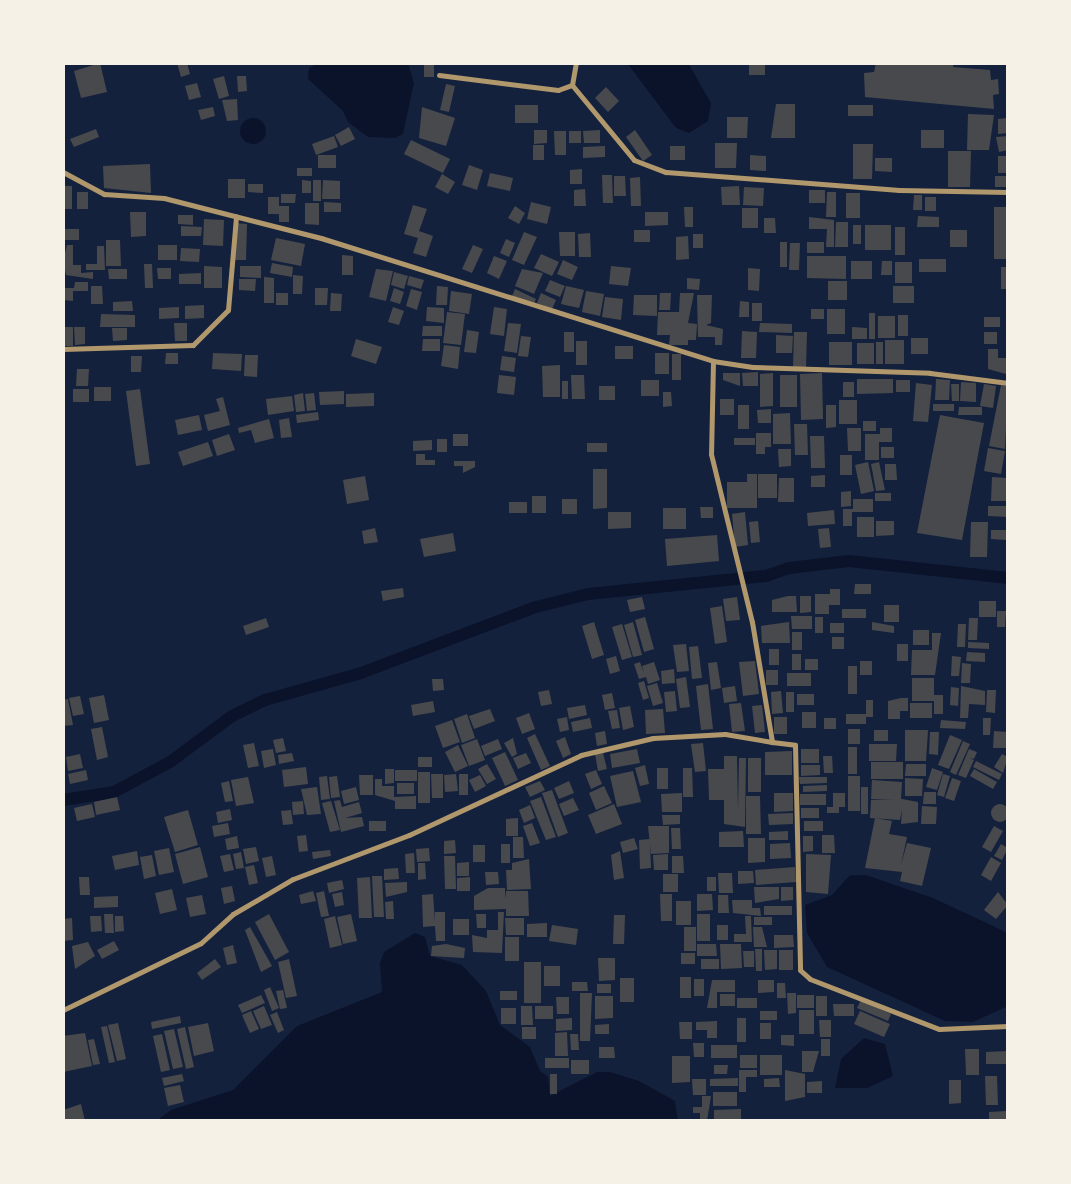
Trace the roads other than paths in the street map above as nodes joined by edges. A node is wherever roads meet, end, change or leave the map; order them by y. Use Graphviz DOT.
graph roads {
  1 [pos="576,63"];
  2 [pos="439,75"];
  3 [pos="572,85"];
  4 [pos="63,172"];
  5 [pos="1008,192"];
  6 [pos="236,216"];
  7 [pos="63,349"];
  8 [pos="713,361"];
  9 [pos="1008,383"];
  10 [pos="772,742"];
  11 [pos="63,1010"];
  12 [pos="1008,1026"];
  1 -- 3 [label="street"];
  2 -- 3 [label="street"];
  3 -- 5 [label="street"];
  4 -- 6 [label="street"];
  6 -- 7 [label="street"];
  6 -- 8 [label="street"];
  8 -- 9 [label="street"];
  8 -- 10 [label="street"];
  10 -- 11 [label="street"];
  10 -- 12 [label="street"];
}
